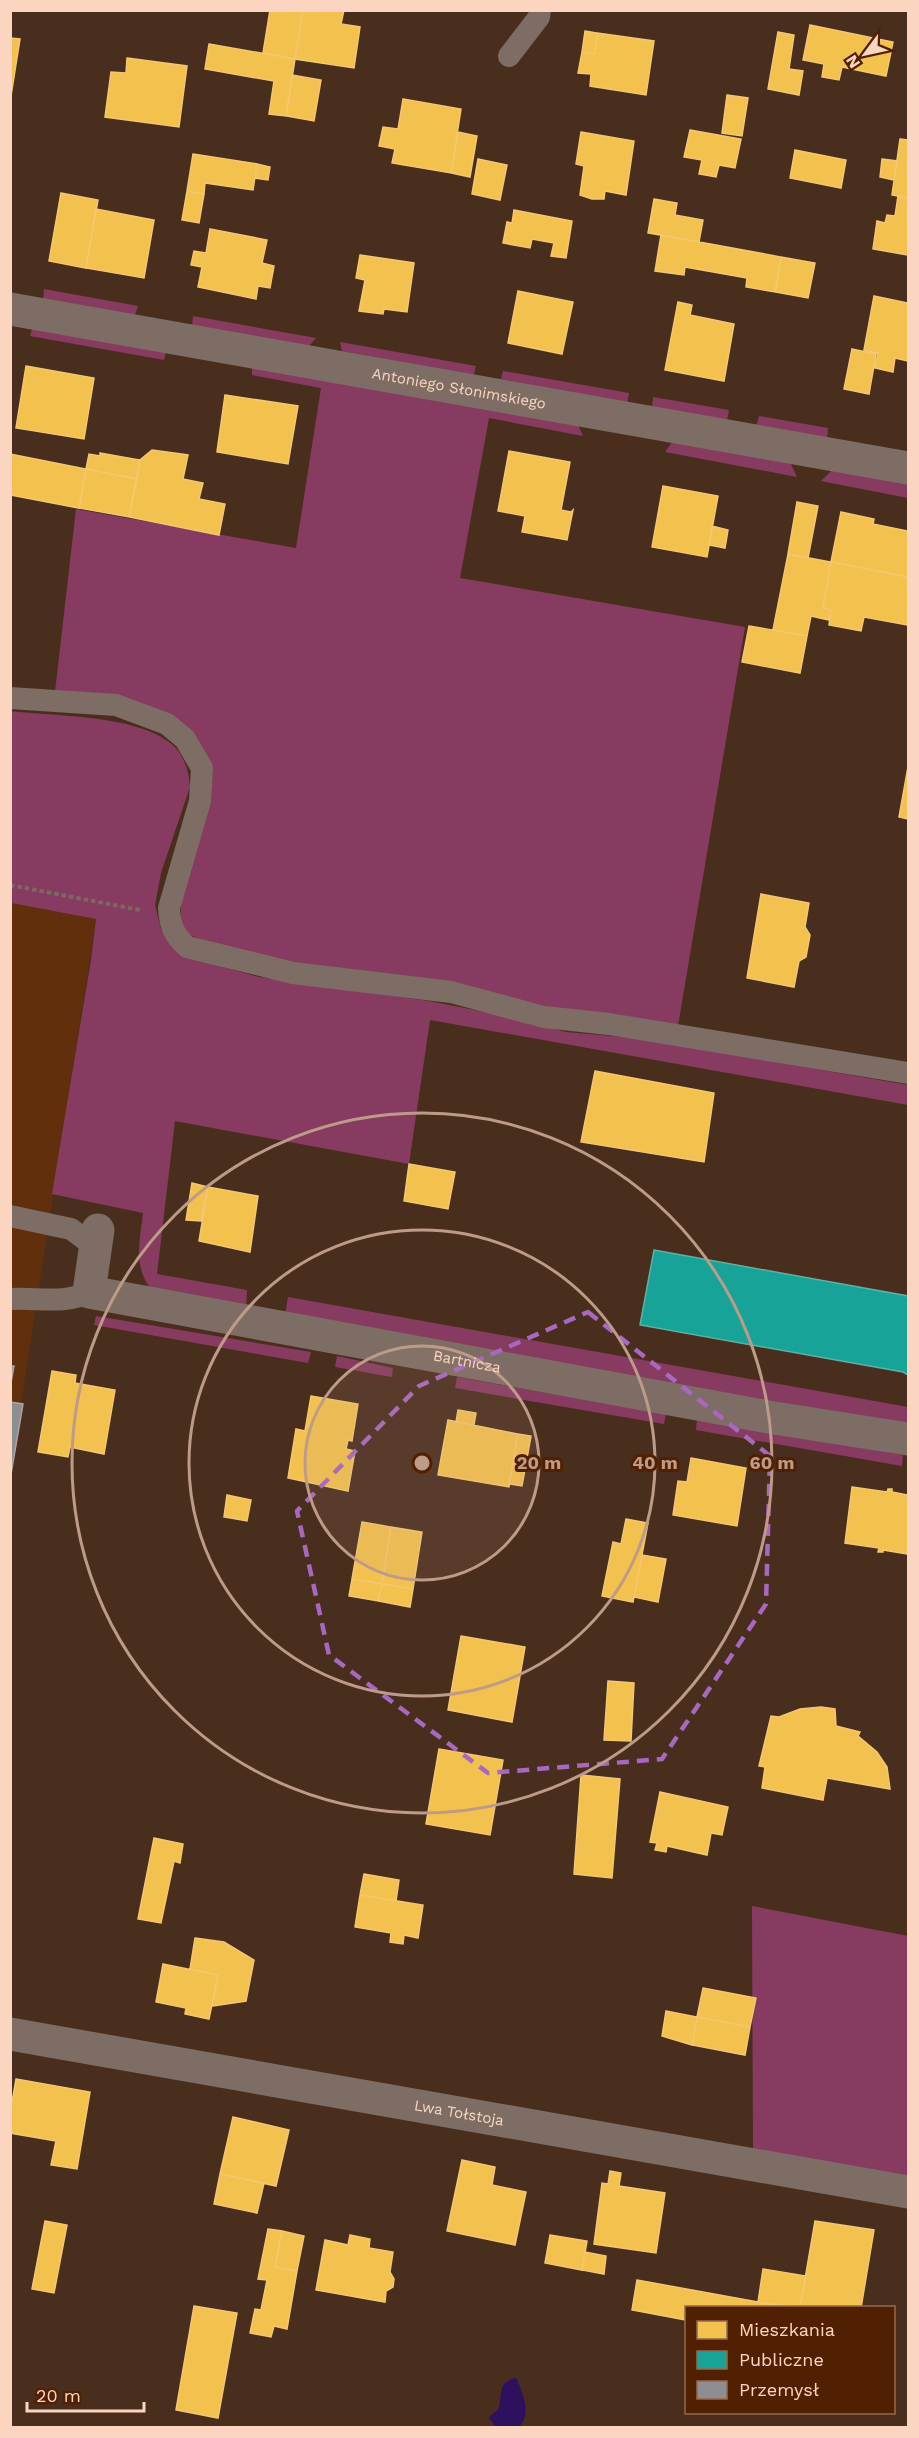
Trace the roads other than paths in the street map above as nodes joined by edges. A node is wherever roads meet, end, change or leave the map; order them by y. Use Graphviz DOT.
graph roads {
  1 [pos="540,10"];
  2 [pos="510,56"];
  3 [pos="10,309"];
  4 [pos="909,468"];
  5 [pos="10,698"];
  6 [pos="909,1073"];
  7 [pos="10,1216"];
  8 [pos="97,1239"];
  9 [pos="89,1292"];
  10 [pos="10,1299"];
  11 [pos="909,1439"];
  12 [pos="10,2034"];
  13 [pos="909,2192"];
  1 -- 2 [label="lane"];
  3 -- 4 [label="street, Antoniego Słonimskiego"];
  5 -- 6 [label="lane"];
  7 -- 8 [label="lane"];
  8 -- 9 [label="street"];
  9 -- 10 [label="lane"];
  9 -- 11 [label="street, Bartnicza"];
  12 -- 13 [label="street, Lwa Tołstoja"];
}
